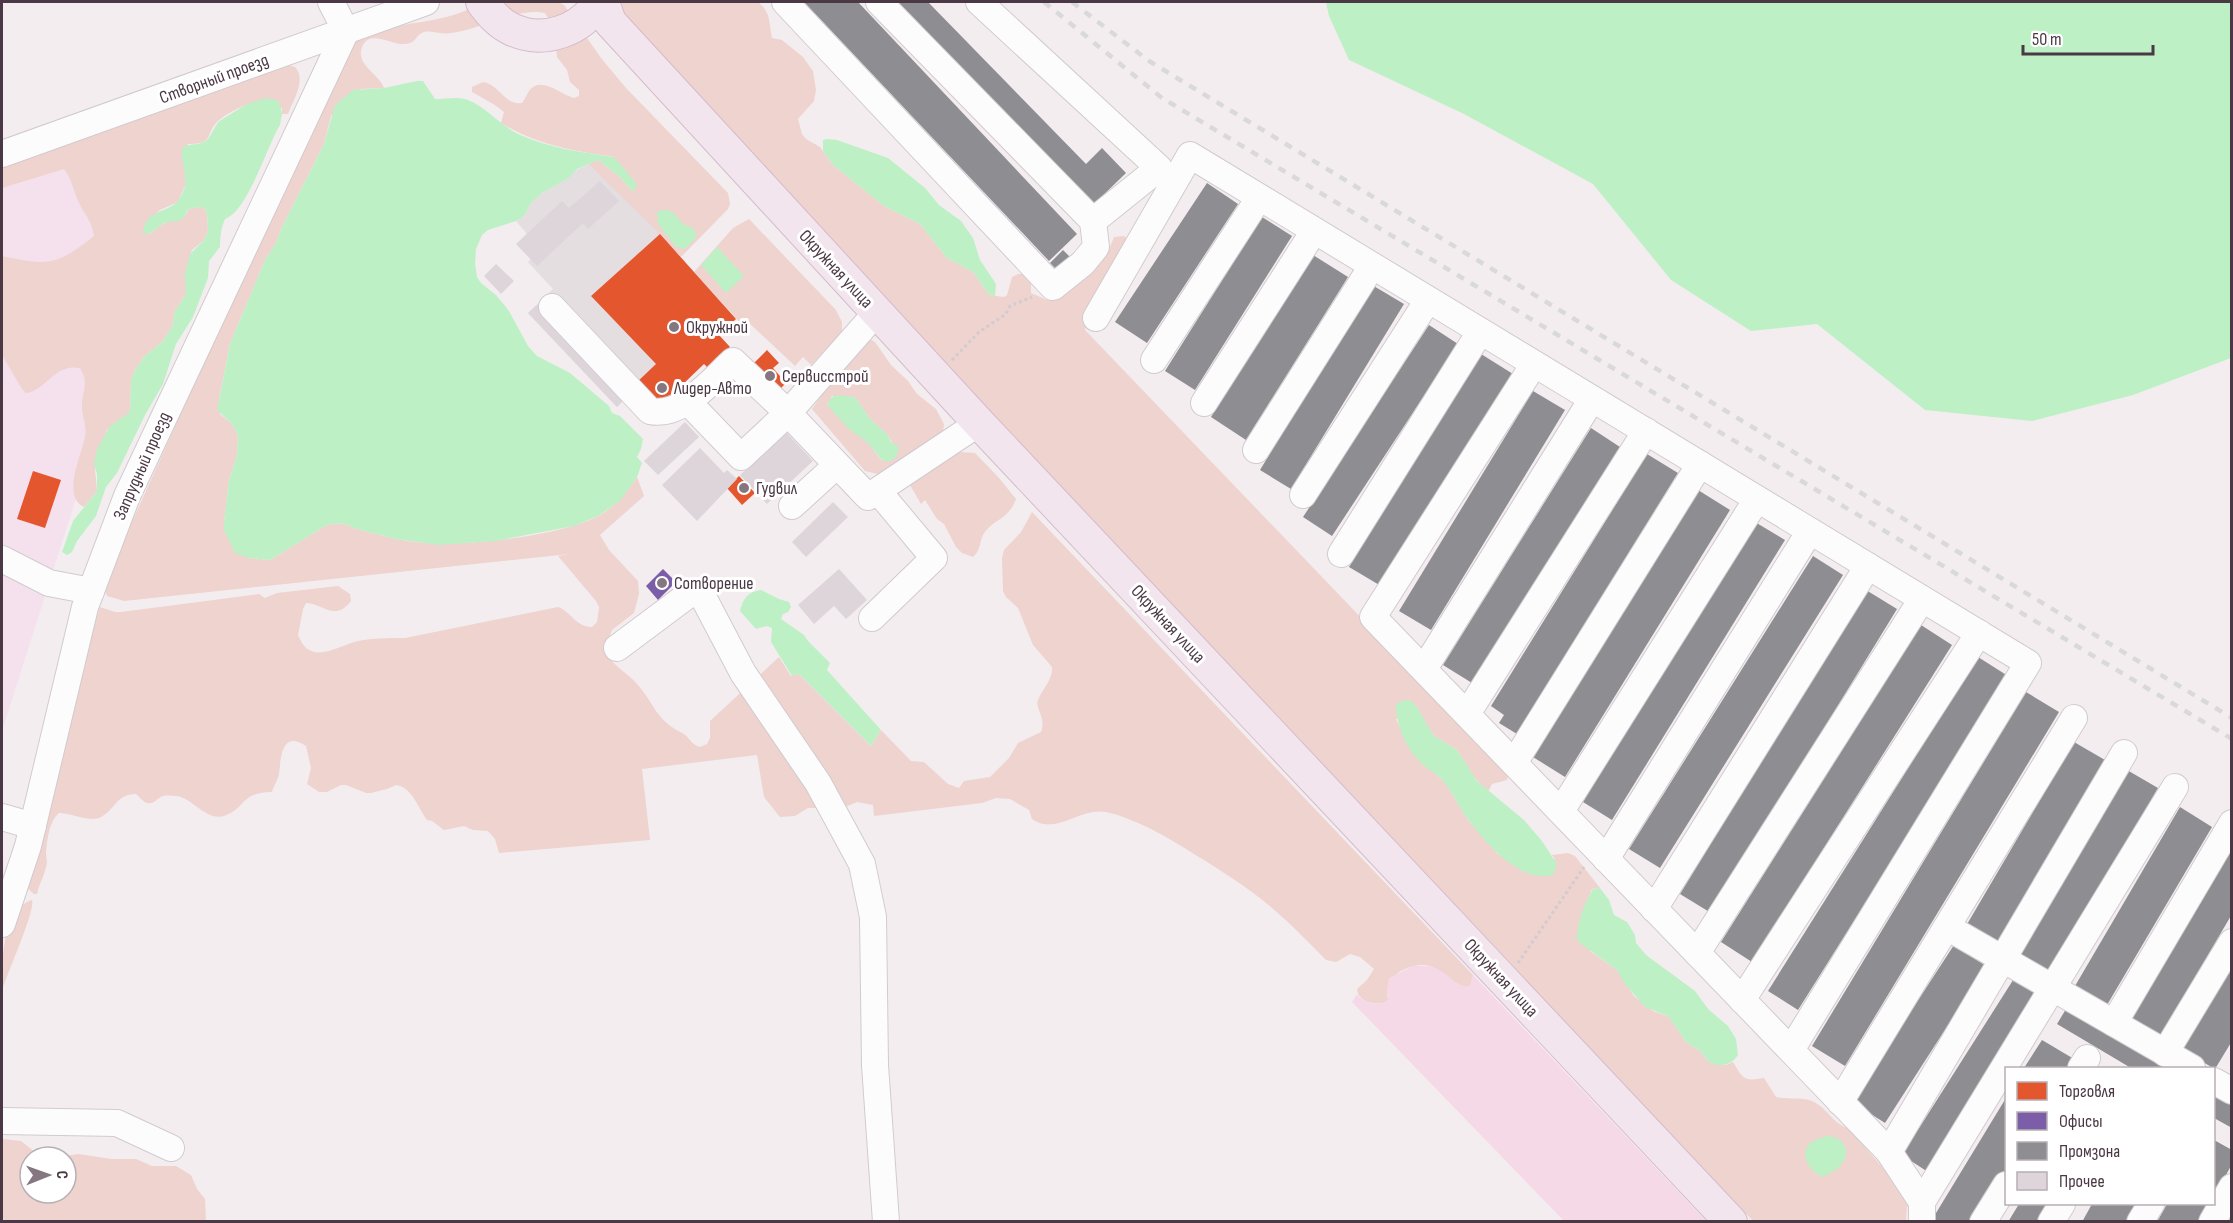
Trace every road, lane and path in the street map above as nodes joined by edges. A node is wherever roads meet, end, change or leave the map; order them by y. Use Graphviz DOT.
graph roads {
  1 [pos="331,2"];
  2 [pos="426,2"];
  3 [pos="482,2"];
  4 [pos="785,2"];
  5 [pos="879,2"];
  6 [pos="979,2"];
  7 [pos="599,10"];
  8 [pos="346,32"];
  9 [pos="2,154"];
  10 [pos="1259,198"];
  11 [pos="1093,221"];
  12 [pos="1314,231"];
  13 [pos="1372,266"];
  14 [pos="1053,287"];
  15 [pos="1428,300"];
  16 [pos="552,307"];
  17 [pos="876,313"];
  18 [pos="1096,318"];
  19 [pos="1480,332"];
  20 [pos="966,345"];
  21 [pos="1154,360"];
  22 [pos="1534,364"];
  23 [pos="1592,399"];
  24 [pos="688,402"];
  25 [pos="1204,403"];
  26 [pos="788,413"];
  27 [pos="979,423"];
  28 [pos="1646,431"];
  29 [pos="1256,450"];
  30 [pos="1700,464"];
  31 [pos="837,465"];
  32 [pos="878,491"];
  33 [pos="1304,495"];
  34 [pos="1757,499"];
  35 [pos="792,506"];
  36 [pos="1810,531"];
  37 [pos="1341,554"];
  38 [pos="2,560"];
  39 [pos="1868,566"];
  40 [pos="91,591"];
  41 [pos="1922,599"];
  42 [pos="872,618"];
  43 [pos="1978,633"];
  44 [pos="617,648"];
  45 [pos="1424,669"];
  46 [pos="1467,714"];
  47 [pos="2074,718"];
  48 [pos="2124,753"];
  49 [pos="1514,763"];
  50 [pos="2175,787"];
  51 [pos="1561,812"];
  52 [pos="2,817"];
  53 [pos="2232,823"];
  54 [pos="33,826"];
  55 [pos="1602,854"];
  56 [pos="1654,909"];
  57 [pos="2,924"];
  58 [pos="1947,927"];
  59 [pos="2232,942"];
  60 [pos="1697,953"];
  61 [pos="2002,959"];
  62 [pos="1506,982"];
  63 [pos="2054,989"];
  64 [pos="1742,1000"];
  65 [pos="2114,1023"];
  66 [pos="1791,1050"];
  67 [pos="2165,1053"];
  68 [pos="2008,1067"];
  69 [pos="2190,1067"];
  70 [pos="2005,1072"];
  71 [pos="1840,1102"];
  72 [pos="2,1121"];
  73 [pos="171,1148"];
  74 [pos="1889,1152"];
  75 [pos="2232,1187"];
  76 [pos="2005,1188"];
  77 [pos="2061,1205"];
  78 [pos="2150,1205"];
  79 [pos="1922,1212"];
  80 [pos="886,1221"];
  81 [pos="1731,1221"];
  82 [pos="1983,1221"];
  83 [pos="2051,1221"];
  84 [pos="2140,1221"];
  85 [pos="2212,1221"];
  1 -- 8 [label="street"];
  2 -- 8 [label="street, Створный проезд"];
  3 -- 7 [label="main road"];
  4 -- 14 [label="street"];
  5 -- 11 [label="street"];
  6 -- 11 [label="street"];
  7 -- 17 [label="main road, Окружная улица"];
  8 -- 9 [label="street, Створный проезд"];
  8 -- 40 [label="street, Запрудный проезд"];
  10 -- 12 [label="street"];
  10 -- 18 [label="street"];
  10 -- 21 [label="street"];
  11 -- 14 [label="street"];
  12 -- 13 [label="street"];
  12 -- 25 [label="street"];
  13 -- 15 [label="street"];
  13 -- 29 [label="street"];
  14 -- 20 [label="path"];
  15 -- 19 [label="street"];
  15 -- 33 [label="street"];
  16 -- 24 [label="street"];
  17 -- 26 [label="street"];
  17 -- 27 [label="main road, Окружная улица"];
  19 -- 22 [label="street"];
  19 -- 37 [label="street"];
  22 -- 23 [label="street"];
  22 -- 45 [label="street"];
  23 -- 28 [label="street"];
  23 -- 45 [label="street"];
  24 -- 26 [label="street"];
  24 -- 26 [label="street"];
  26 -- 31 [label="street"];
  27 -- 32 [label="street"];
  27 -- 62 [label="main road, Окружная улица"];
  28 -- 30 [label="street"];
  28 -- 46 [label="street"];
  30 -- 34 [label="street"];
  30 -- 49 [label="street"];
  31 -- 32 [label="street"];
  31 -- 35 [label="street"];
  32 -- 42 [label="street"];
  34 -- 36 [label="street"];
  34 -- 51 [label="street"];
  36 -- 39 [label="street"];
  36 -- 55 [label="street"];
  38 -- 40 [label="street"];
  39 -- 41 [label="street"];
  39 -- 56 [label="street"];
  40 -- 54 [label="street, Запрудный проезд"];
  41 -- 43 [label="street"];
  41 -- 60 [label="street"];
  43 -- 64 [label="street"];
  43 -- 66 [label="street"];
  44 -- 80 [label="street"];
  45 -- 46 [label="street"];
  46 -- 49 [label="street"];
  47 -- 58 [label="street"];
  48 -- 61 [label="street"];
  49 -- 51 [label="street"];
  50 -- 63 [label="street"];
  51 -- 55 [label="street"];
  52 -- 54 [label="street"];
  53 -- 65 [label="street"];
  54 -- 57 [label="street, Запрудный проезд"];
  55 -- 56 [label="street"];
  55 -- 62 [label="path"];
  56 -- 60 [label="street"];
  58 -- 61 [label="street"];
  58 -- 71 [label="street"];
  59 -- 67 [label="street"];
  60 -- 64 [label="street"];
  61 -- 63 [label="street"];
  61 -- 74 [label="street"];
  62 -- 81 [label="main road, Окружная улица"];
  63 -- 65 [label="street"];
  63 -- 68 [label="street"];
  64 -- 66 [label="street"];
  65 -- 67 [label="street"];
  66 -- 71 [label="street"];
  67 -- 69 [label="street"];
  70 -- 79 [label="street"];
  71 -- 74 [label="street"];
  72 -- 73 [label="street"];
  74 -- 79 [label="street"];
  75 -- 85 [label="street"];
  76 -- 82 [label="street"];
  77 -- 83 [label="street"];
  78 -- 84 [label="street"];
}
